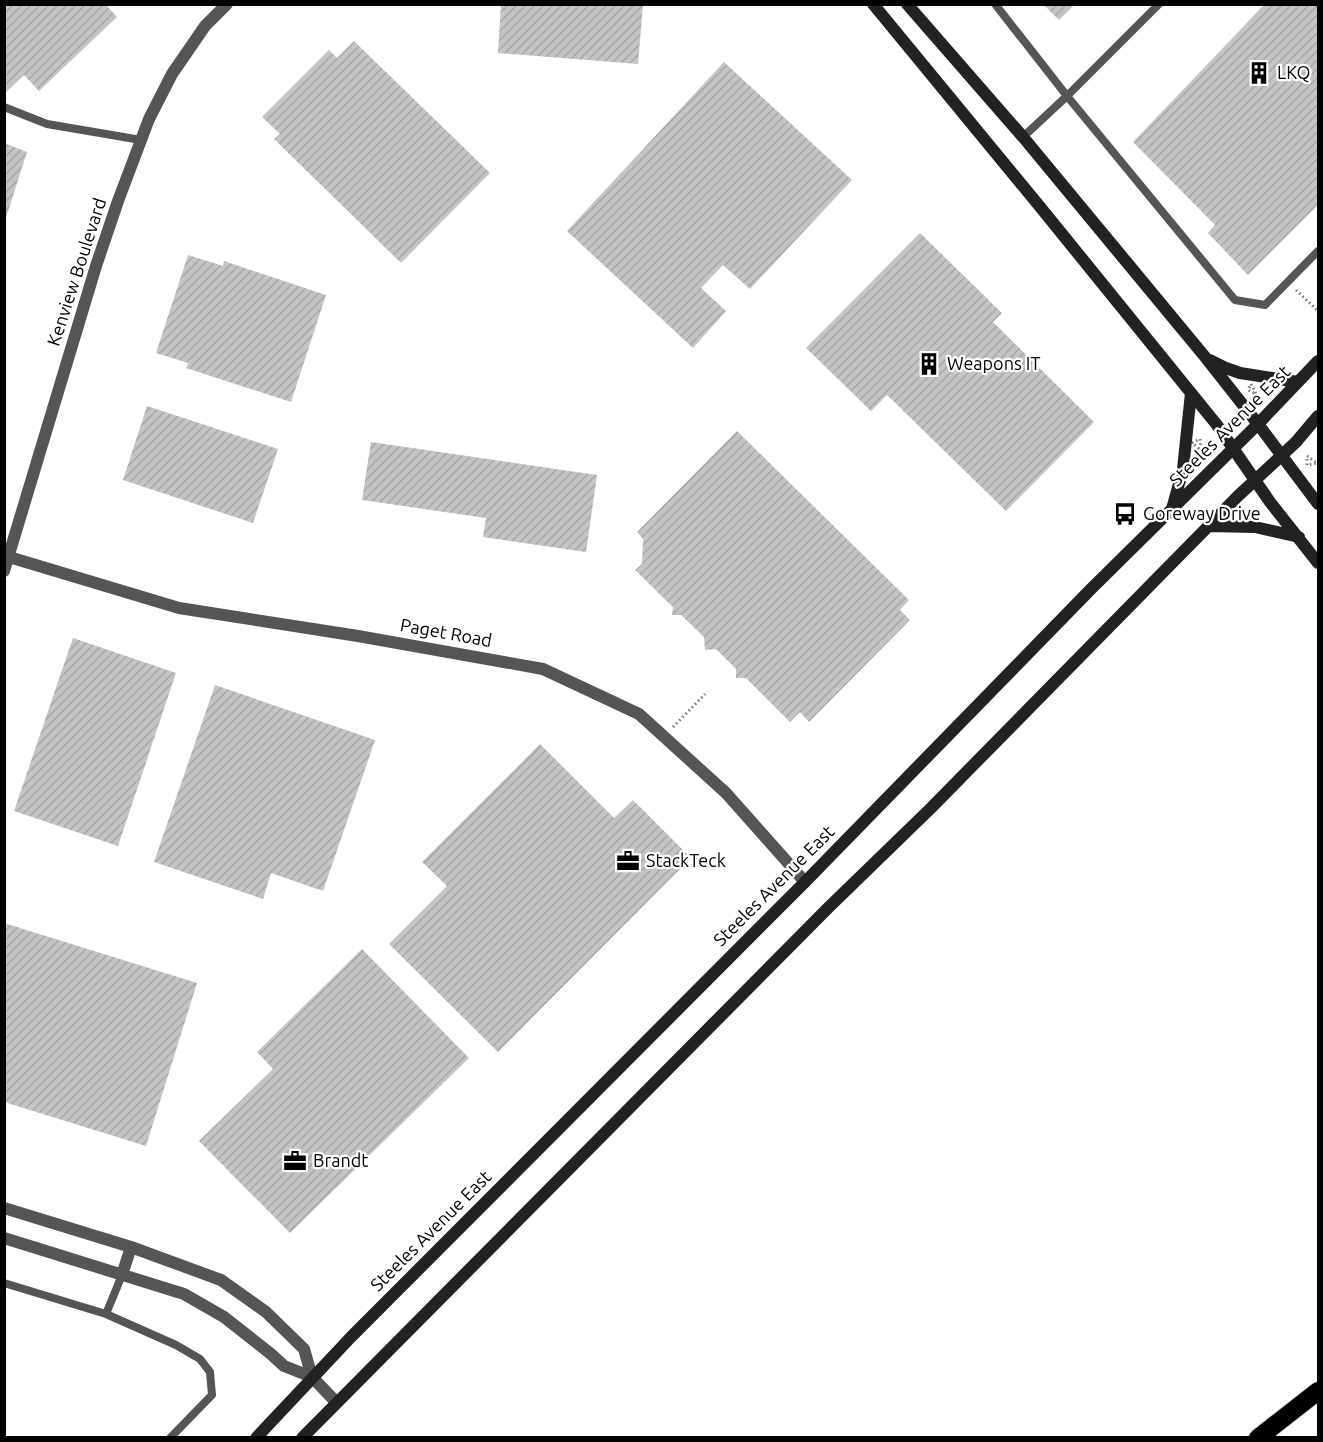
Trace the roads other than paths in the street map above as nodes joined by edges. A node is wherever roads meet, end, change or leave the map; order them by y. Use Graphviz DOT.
graph roads {
  1 [pos="227,4"];
  2 [pos="873,4"];
  3 [pos="908,4"];
  4 [pos="996,4"];
  5 [pos="1159,4"];
  6 [pos="1067,96"];
  7 [pos="4,107"];
  8 [pos="1023,137"];
  9 [pos="141,140"];
  10 [pos="1318,251"];
  11 [pos="1206,358"];
  12 [pos="1318,361"];
  13 [pos="1298,382"];
  14 [pos="1191,393"];
  15 [pos="1318,416"];
  16 [pos="1258,424"];
  17 [pos="1233,449"];
  18 [pos="1282,456"];
  19 [pos="1255,480"];
  20 [pos="1318,504"];
  21 [pos="1171,510"];
  22 [pos="1209,526"];
  23 [pos="1299,537"];
  24 [pos="9,557"];
  25 [pos="1318,563"];
  26 [pos="4,571"];
  27 [pos="805,882"];
  28 [pos="4,1208"];
  29 [pos="4,1238"];
  30 [pos="131,1247"];
  31 [pos="122,1275"];
  32 [pos="4,1283"];
  33 [pos="106,1314"];
  34 [pos="312,1377"];
  35 [pos="1318,1391"];
  36 [pos="336,1402"];
  37 [pos="171,1437"];
  38 [pos="256,1437"];
  39 [pos="302,1437"];
  40 [pos="1258,1437"];
  1 -- 9 [label="street, Kenview Boulevard"];
  2 -- 14 [label="main road"];
  3 -- 8 [label="main road"];
  4 -- 6 [label="lane"];
  5 -- 6 [label="lane"];
  6 -- 8 [label="lane"];
  6 -- 10 [label="lane"];
  7 -- 9 [label="lane"];
  8 -- 11 [label="main road"];
  9 -- 24 [label="street, Kenview Boulevard"];
  11 -- 13 [label="main road"];
  11 -- 16 [label="main road"];
  12 -- 13 [label="main road, Steeles Avenue East"];
  13 -- 16 [label="main road, Steeles Avenue East"];
  14 -- 17 [label="main road"];
  14 -- 21 [label="main road"];
  15 -- 18 [label="main road"];
  16 -- 17 [label="main road, Steeles Avenue East"];
  16 -- 18 [label="main road"];
  17 -- 19 [label="main road"];
  17 -- 21 [label="main road, Steeles Avenue East"];
  18 -- 19 [label="main road"];
  18 -- 20 [label="main road"];
  19 -- 22 [label="main road"];
  19 -- 23 [label="main road"];
  21 -- 27 [label="main road, Steeles Avenue East"];
  22 -- 23 [label="main road"];
  22 -- 36 [label="main road"];
  23 -- 25 [label="main road"];
  24 -- 26 [label="street, Kenview Boulevard"];
  24 -- 27 [label="street, Paget Road"];
  27 -- 34 [label="main road, Steeles Avenue East"];
  28 -- 30 [label="street"];
  29 -- 31 [label="street"];
  30 -- 31 [label="street"];
  30 -- 34 [label="street"];
  31 -- 33 [label="lane"];
  31 -- 34 [label="street"];
  32 -- 33 [label="lane"];
  33 -- 37 [label="lane"];
  34 -- 36 [label="street"];
  34 -- 38 [label="main road, Steeles Avenue East"];
  35 -- 40 [label="highway"];
  36 -- 39 [label="main road"];
}
